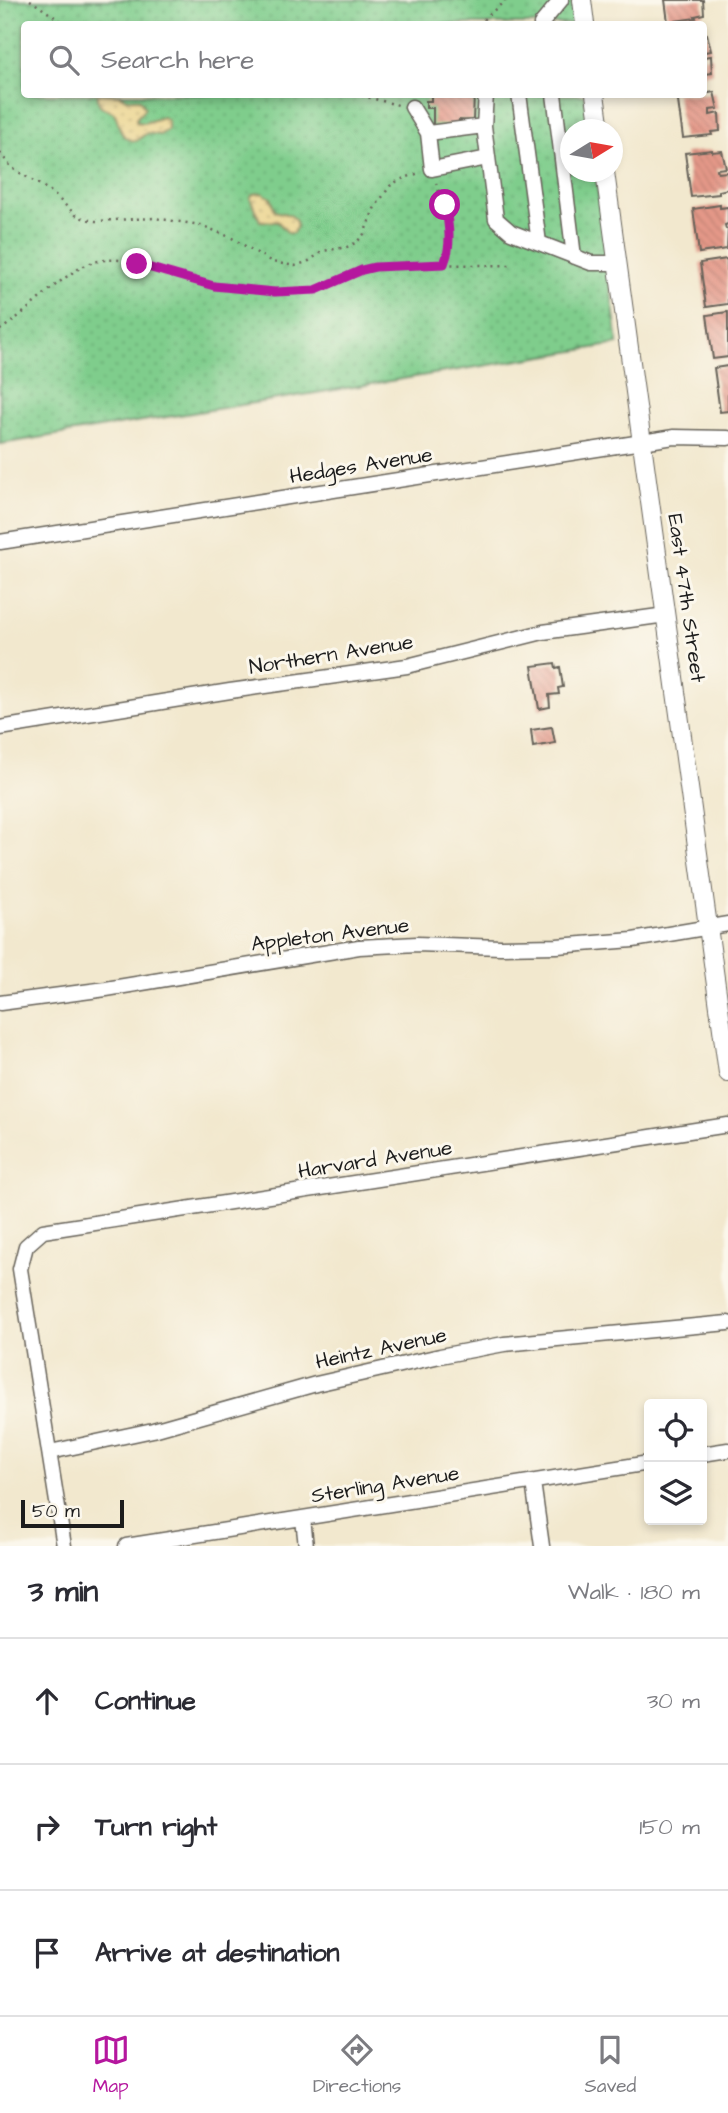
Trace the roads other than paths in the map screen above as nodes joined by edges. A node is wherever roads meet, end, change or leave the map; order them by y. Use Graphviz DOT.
graph roads {
  1 [pos="561,0"];
  2 [pos="582,0"];
  3 [pos="545,21"];
  4 [pos="585,21"];
  5 [pos="486,98"];
  6 [pos="520,98"];
  7 [pos="554,98"];
  8 [pos="596,98"];
  9 [pos="412,107"];
  10 [pos="598,119"];
  11 [pos="484,126"];
  12 [pos="428,133"];
  13 [pos="488,158"];
  14 [pos="607,182"];
  15 [pos="538,243"];
  16 [pos="574,257"];
  17 [pos="618,263"];
  18 [pos="728,438"];
  19 [pos="642,443"];
  20 [pos="0,542"];
  21 [pos="666,615"];
  22 [pos="0,728"];
  23 [pos="728,924"];
  24 [pos="708,928"];
  25 [pos="0,1003"];
  26 [pos="728,1073"];
  27 [pos="728,1125"];
  28 [pos="728,1323"];
  29 [pos="728,1450"];
  30 [pos="50,1452"];
  31 [pos="707,1453"];
  32 [pos="644,1464"];
  33 [pos="533,1482"];
  34 [pos="303,1519"];
  35 [pos="64,1546"];
  36 [pos="126,1546"];
  37 [pos="306,1546"];
  38 [pos="542,1546"];
  1 -- 3 [label="street"];
  2 -- 4 [label="main road"];
  5 -- 11 [label="street"];
  6 -- 15 [label="street"];
  7 -- 16 [label="street"];
  8 -- 10 [label="main road"];
  9 -- 12 [label="street"];
  11 -- 12 [label="street"];
  11 -- 13 [label="street"];
  12 -- 13 [label="street"];
  13 -- 15 [label="street"];
  14 -- 17 [label="main road, East 47th Street"];
  15 -- 16 [label="street"];
  16 -- 17 [label="street"];
  17 -- 19 [label="main road, East 47th Street"];
  18 -- 19 [label="street, Hedges Avenue"];
  19 -- 20 [label="street, Hedges Avenue"];
  19 -- 21 [label="main road, East 47th Street"];
  21 -- 22 [label="street, Northern Avenue"];
  21 -- 24 [label="main road, East 47th Street"];
  23 -- 24 [label="street, Appleton Avenue"];
  24 -- 25 [label="street, Appleton Avenue"];
  24 -- 26 [label="main road, East 47th Street"];
  27 -- 30 [label="street, Harvard Avenue"];
  28 -- 30 [label="street, Heintz Avenue"];
  29 -- 31 [label="street"];
  30 -- 35 [label="street"];
  32 -- 33 [label="street, Sterling Avenue"];
  33 -- 34 [label="street, Sterling Avenue"];
  33 -- 38 [label="street"];
  34 -- 36 [label="street, Sterling Avenue"];
  34 -- 37 [label="street"];
}
